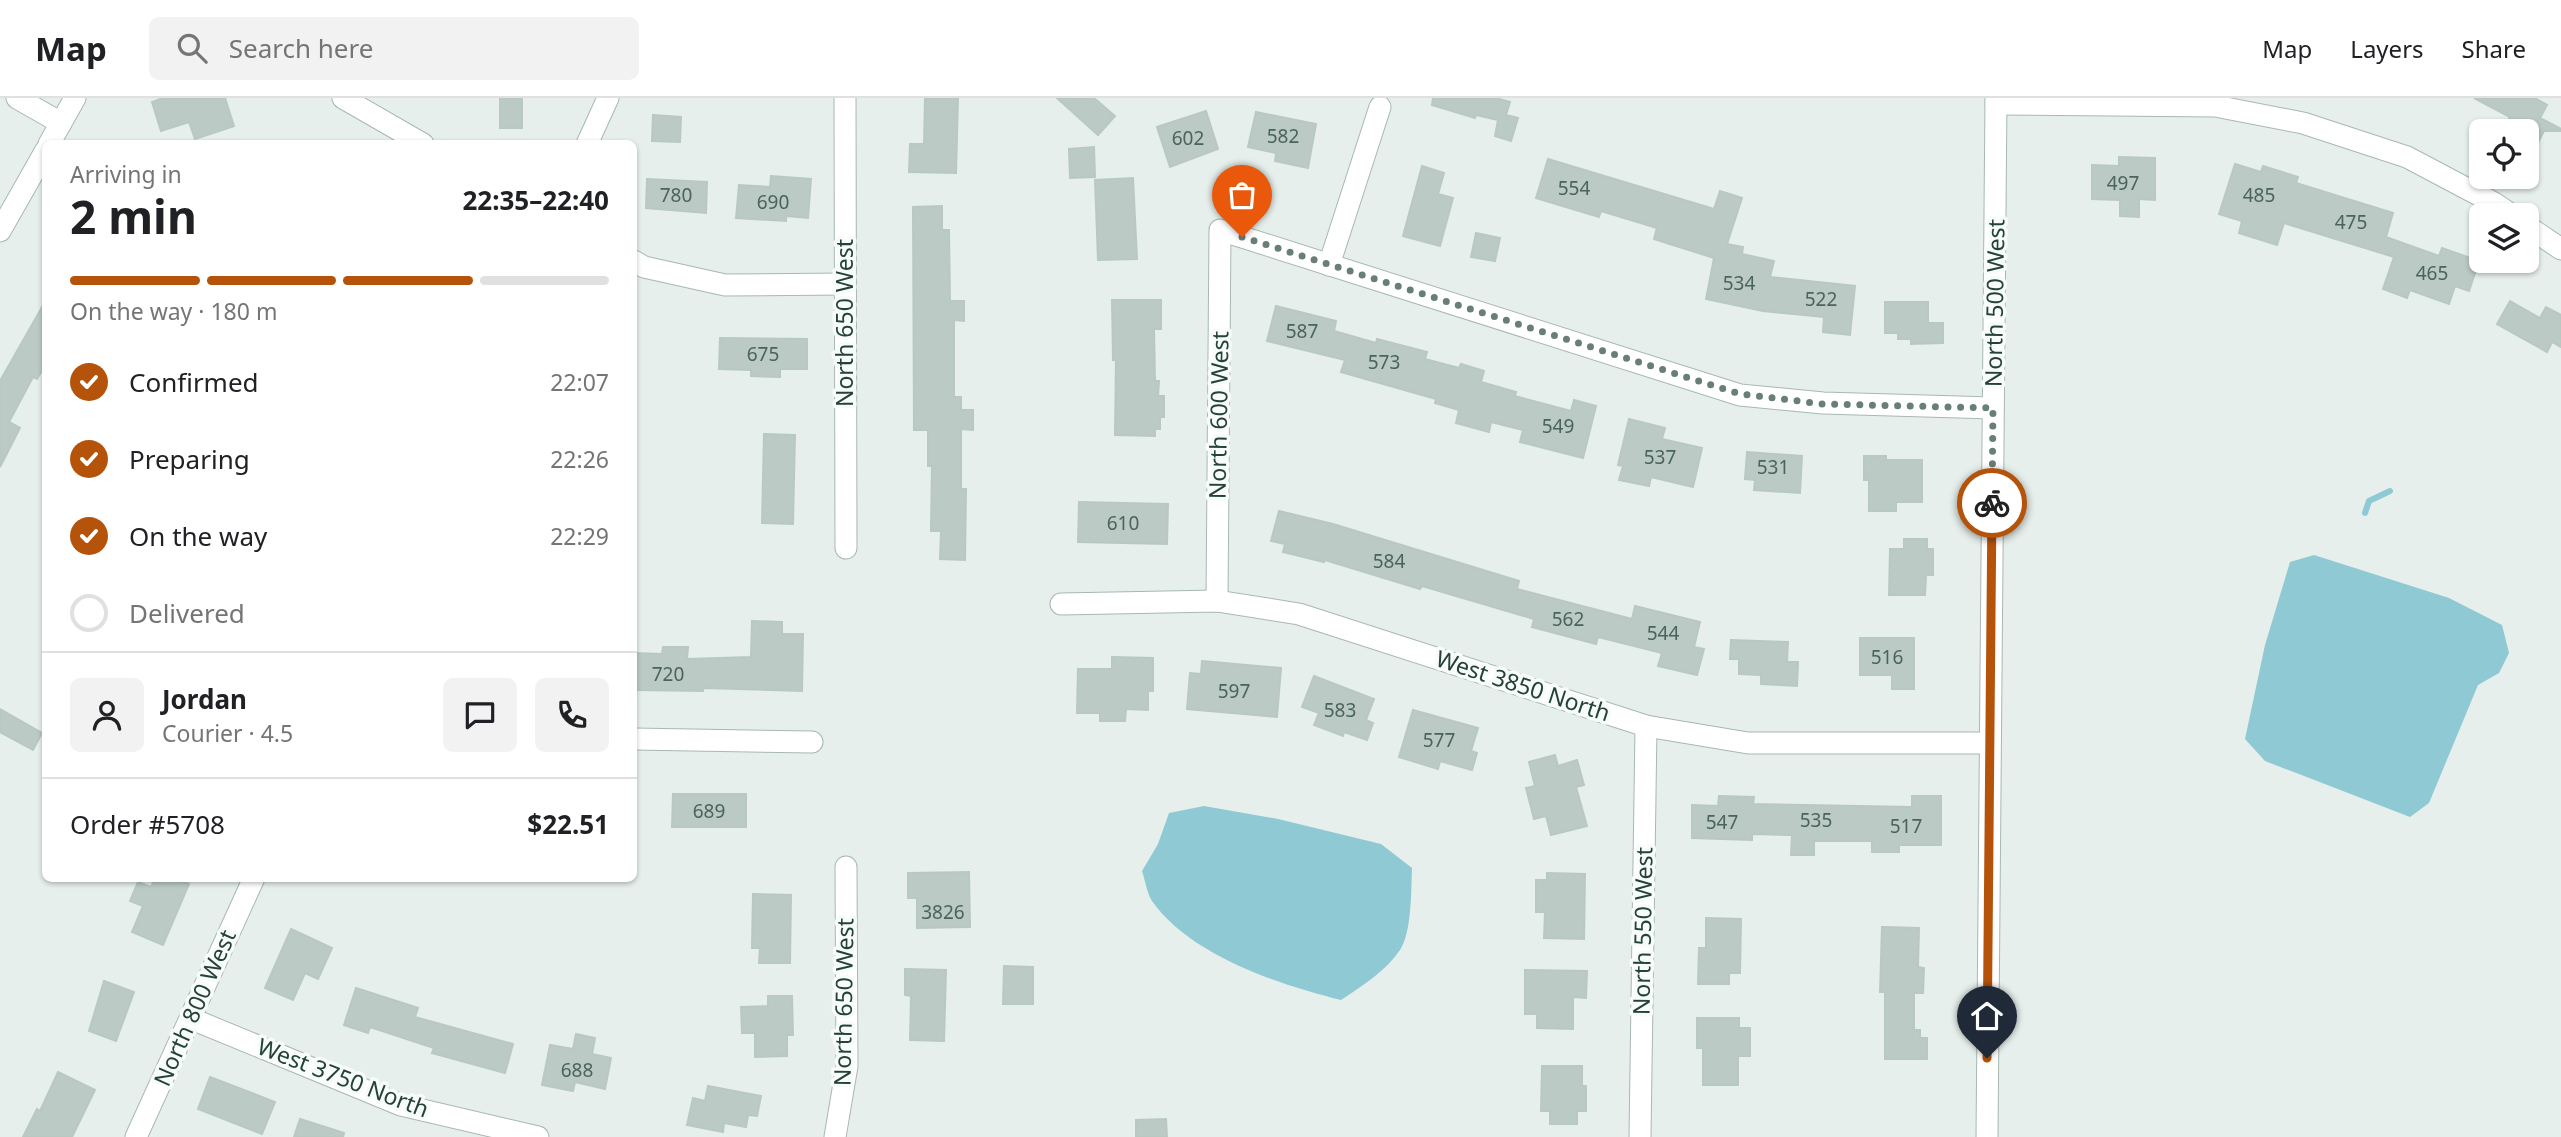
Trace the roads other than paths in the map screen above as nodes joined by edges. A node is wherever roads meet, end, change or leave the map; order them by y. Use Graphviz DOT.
graph roads {
  1 [pos="17,98"];
  2 [pos="75,98"];
  3 [pos="343,98"];
  4 [pos="607,98"];
  5 [pos="845,98"];
  6 [pos="1996,101"];
  7 [pos="1380,107"];
  8 [pos="61,123"];
  9 [pos="51,140"];
  10 [pos="416,140"];
  11 [pos="589,140"];
  12 [pos="42,157"];
  13 [pos="2494,203"];
  14 [pos="0,231"];
  15 [pos="2539,234"];
  16 [pos="2561,249"];
  17 [pos="637,263"];
  18 [pos="1329,265"];
  19 [pos="845,284"];
  20 [pos="1993,408"];
  21 [pos="846,548"];
  22 [pos="1217,601"];
  23 [pos="1061,604"];
  24 [pos="1646,726"];
  25 [pos="637,739"];
  26 [pos="812,742"];
  27 [pos="1989,743"];
  28 [pos="846,867"];
  29 [pos="252,882"];
  30 [pos="192,1018"];
  31 [pos="136,1137"];
  32 [pos="538,1137"];
  33 [pos="835,1137"];
  34 [pos="1640,1137"];
  35 [pos="1986,1137"];
  1 -- 8 [label="street"];
  2 -- 8 [label="street"];
  3 -- 10 [label="street"];
  4 -- 11 [label="street"];
  5 -- 19 [label="street, North 650 West"];
  6 -- 13 [label="street"];
  6 -- 20 [label="street, North 500 West"];
  7 -- 18 [label="street"];
  8 -- 9 [label="street"];
  12 -- 14 [label="street"];
  15 -- 16 [label="street"];
  17 -- 19 [label="street"];
  18 -- 20 [label="street"];
  18 -- 22 [label="street, North 600 West"];
  19 -- 21 [label="street, North 650 West"];
  20 -- 27 [label="street, North 500 West"];
  22 -- 23 [label="street, West 3850 North"];
  22 -- 24 [label="street, West 3850 North"];
  24 -- 27 [label="street, West 3850 North"];
  24 -- 34 [label="street, North 550 West"];
  25 -- 26 [label="street"];
  27 -- 35 [label="street, North 500 West"];
  28 -- 33 [label="street, North 650 West"];
  29 -- 30 [label="street, North 800 West"];
  30 -- 31 [label="street, North 800 West"];
  30 -- 32 [label="street, West 3750 North"];
}
